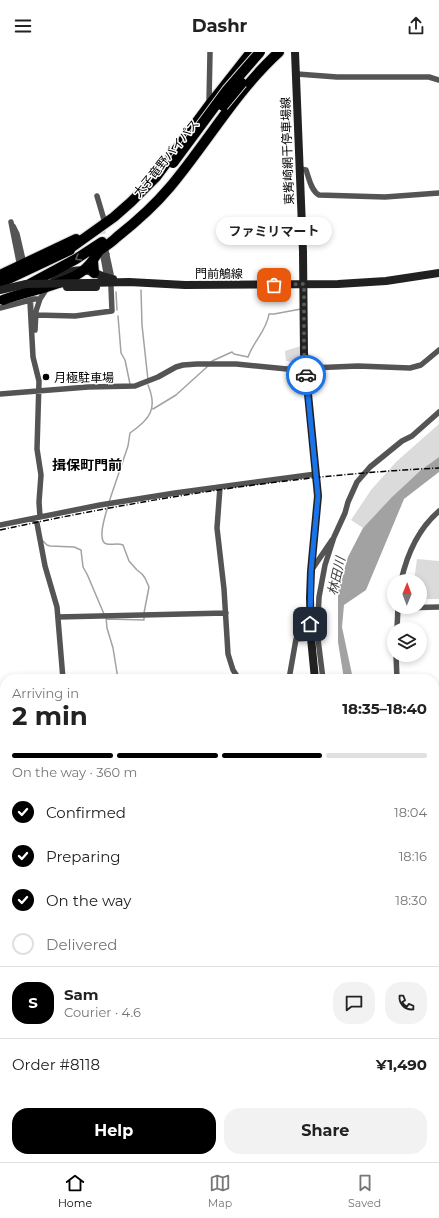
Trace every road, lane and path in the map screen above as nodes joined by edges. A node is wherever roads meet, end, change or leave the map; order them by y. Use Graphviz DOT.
graph roads {
  1 [pos="210,52"];
  2 [pos="251,52"];
  3 [pos="260,52"];
  4 [pos="271,52"];
  5 [pos="279,52"];
  6 [pos="295,52"];
  7 [pos="297,74"];
  8 [pos="439,80"];
  9 [pos="247,85"];
  10 [pos="224,86"];
  11 [pos="208,105"];
  12 [pos="212,132"];
  13 [pos="178,163"];
  14 [pos="300,169"];
  15 [pos="439,193"];
  16 [pos="102,224"];
  17 [pos="65,252"];
  18 [pos="106,252"];
  19 [pos="93,261"];
  20 [pos="21,266"];
  21 [pos="83,271"];
  22 [pos="94,273"];
  23 [pos="439,273"];
  24 [pos="0,275"];
  25 [pos="109,276"];
  26 [pos="0,283"];
  27 [pos="304,284"];
  28 [pos="168,285"];
  29 [pos="185,285"];
  30 [pos="34,286"];
  31 [pos="47,288"];
  32 [pos="113,288"];
  33 [pos="1,299"];
  34 [pos="40,299"];
  35 [pos="30,302"];
  36 [pos="36,315"];
  37 [pos="33,336"];
  38 [pos="439,350"];
  39 [pos="305,368"];
  40 [pos="39,392"];
  41 [pos="0,394"];
  42 [pos="439,412"];
  43 [pos="316,474"];
  44 [pos="220,487"];
  45 [pos="439,511"];
  46 [pos="38,518"];
  47 [pos="0,525"];
  48 [pos="334,537"];
  49 [pos="311,571"];
  50 [pos="402,574"];
  51 [pos="427,607"];
  52 [pos="439,607"];
  53 [pos="226,613"];
  54 [pos="58,617"];
  55 [pos="311,638"];
  56 [pos="396,662"];
  57 [pos="63,674"];
  58 [pos="236,674"];
  59 [pos="290,674"];
  60 [pos="315,674"];
  61 [pos="322,674"];
  62 [pos="397,674"];
  1 -- 11 [label="street"];
  2 -- 10 [label="highway"];
  3 -- 13 [label="highway, 太子竜野バイパス, bridge"];
  4 -- 13 [label="highway, 太子竜野バイパス, bridge"];
  5 -- 9 [label="highway"];
  6 -- 7 [label="main road, 東觜崎網干停車場線"];
  7 -- 8 [label="street"];
  7 -- 14 [label="main road, 東觜崎網干停車場線"];
  9 -- 10 [label="highway"];
  9 -- 12 [label="highway"];
  10 -- 11 [label="highway"];
  11 -- 12 [label="highway"];
  11 -- 13 [label="highway"];
  12 -- 13 [label="highway"];
  13 -- 16 [label="highway"];
  13 -- 17 [label="highway, 太子竜野バイパス"];
  13 -- 19 [label="highway"];
  13 -- 30 [label="highway, 太子竜野バイパス, one-way"];
  14 -- 15 [label="street"];
  14 -- 27 [label="main road, 東觜崎網干停車場線"];
  16 -- 17 [label="highway"];
  16 -- 20 [label="highway"];
  17 -- 20 [label="highway, 太子竜野バイパス"];
  18 -- 25 [label="street"];
  19 -- 21 [label="highway"];
  19 -- 22 [label="highway"];
  20 -- 20 [label="street"];
  20 -- 24 [label="highway"];
  20 -- 26 [label="highway, 太子竜野バイパス"];
  21 -- 22 [label="main road"];
  21 -- 31 [label="highway"];
  22 -- 25 [label="main road"];
  23 -- 27 [label="main road, 門前鵤線"];
  25 -- 29 [label="main road"];
  27 -- 29 [label="main road, 門前鵤線"];
  27 -- 39 [label="main road, 東觜崎網干停車場線"];
  28 -- 29 [label="main road, 門前鵤線"];
  28 -- 32 [label="main road"];
  28 -- 33 [label="main road, 門前鵤線, bridge"];
  30 -- 31 [label="highway"];
  30 -- 33 [label="highway, 太子竜野バイパス"];
  30 -- 34 [label="street"];
  31 -- 32 [label="main road"];
  31 -- 34 [label="street"];
  32 -- 36 [label="street"];
  33 -- 34 [label="street"];
  34 -- 36 [label="street"];
  35 -- 37 [label="street"];
  36 -- 37 [label="street"];
  37 -- 40 [label="street"];
  38 -- 39 [label="street"];
  39 -- 40 [label="street"];
  39 -- 43 [label="main road, 東觜崎網干停車場線"];
  40 -- 41 [label="street"];
  40 -- 46 [label="street"];
  42 -- 48 [label="street"];
  43 -- 44 [label="street"];
  43 -- 49 [label="main road, 東觜崎網干停車場線"];
  44 -- 46 [label="street"];
  44 -- 53 [label="street"];
  45 -- 50 [label="street"];
  46 -- 47 [label="street"];
  46 -- 54 [label="street"];
  48 -- 49 [label="street"];
  48 -- 61 [label="street"];
  49 -- 55 [label="main road, 東觜崎網干停車場線"];
  51 -- 52 [label="street"];
  53 -- 54 [label="street"];
  53 -- 58 [label="street"];
  54 -- 57 [label="street"];
  55 -- 59 [label="street"];
  55 -- 60 [label="main road, 東觜崎網干停車場線"];
  56 -- 62 [label="street"];
}
